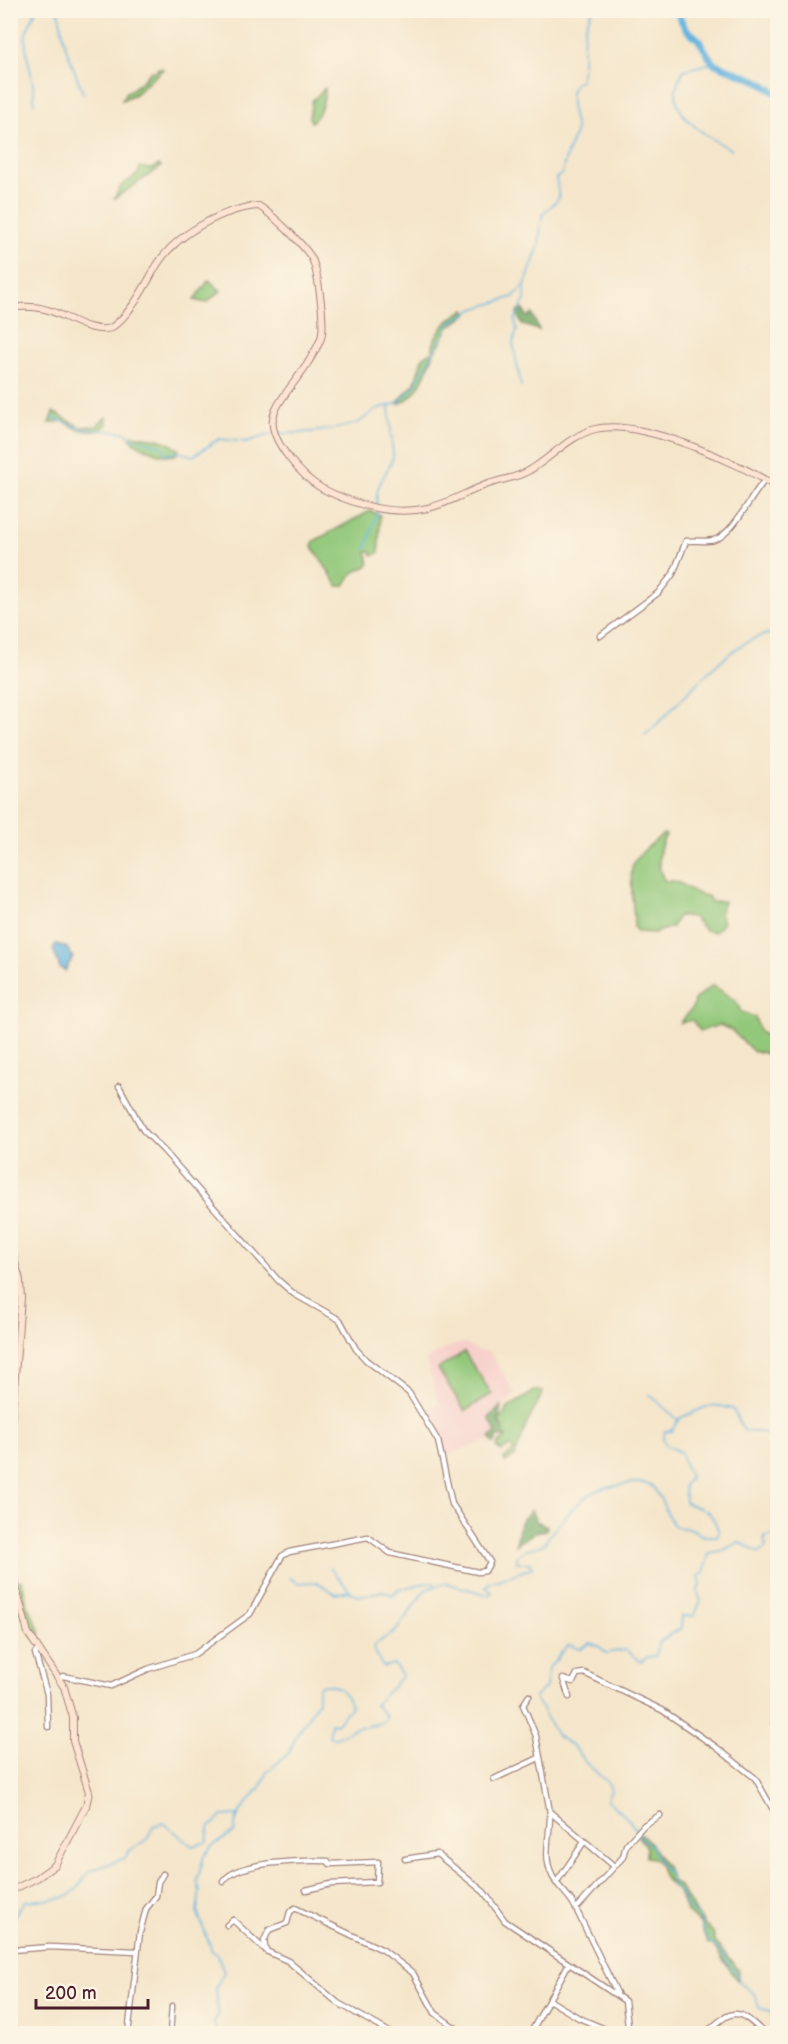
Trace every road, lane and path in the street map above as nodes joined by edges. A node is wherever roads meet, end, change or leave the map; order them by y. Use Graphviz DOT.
graph roads {
  1 [pos="10,308"];
  2 [pos="765,480"];
  3 [pos="777,488"];
  4 [pos="600,636"];
  5 [pos="119,1086"];
  6 [pos="10,1245"];
  7 [pos="10,1441"];
  8 [pos="10,1538"];
  9 [pos="13,1586"];
  10 [pos="39,1650"];
  11 [pos="58,1678"];
  12 [pos="529,1696"];
  13 [pos="569,1697"];
  14 [pos="777,1710"];
  15 [pos="774,1723"];
  16 [pos="48,1726"];
  17 [pos="539,1758"];
  18 [pos="494,1779"];
  19 [pos="550,1812"];
  20 [pos="660,1815"];
  21 [pos="777,1818"];
  22 [pos="584,1842"];
  23 [pos="405,1859"];
  24 [pos="614,1866"];
  25 [pos="164,1874"];
  26 [pos="223,1882"];
  27 [pos="556,1883"];
  28 [pos="306,1890"];
  29 [pos="10,1891"];
  30 [pos="576,1909"];
  31 [pos="227,1925"];
  32 [pos="263,1948"];
  33 [pos="136,1951"];
  34 [pos="568,1965"];
  35 [pos="618,1995"];
  36 [pos="549,2000"];
  37 [pos="172,2006"];
  38 [pos="10,2034"];
  39 [pos="128,2034"];
  40 [pos="170,2034"];
  41 [pos="393,2034"];
  42 [pos="464,2034"];
  43 [pos="530,2034"];
  44 [pos="617,2034"];
  45 [pos="629,2034"];
  46 [pos="704,2034"];
  47 [pos="765,2034"];
  1 -- 2 [label="street"];
  2 -- 3 [label="street"];
  2 -- 4 [label="street"];
  5 -- 11 [label="street"];
  6 -- 7 [label="street"];
  8 -- 9 [label="street"];
  9 -- 10 [label="street"];
  10 -- 11 [label="street"];
  10 -- 16 [label="street"];
  11 -- 29 [label="street"];
  12 -- 17 [label="street"];
  13 -- 21 [label="street"];
  14 -- 15 [label="street"];
  17 -- 18 [label="street"];
  17 -- 19 [label="street"];
  19 -- 22 [label="street"];
  19 -- 27 [label="street"];
  20 -- 24 [label="street"];
  22 -- 24 [label="street"];
  22 -- 27 [label="street"];
  23 -- 34 [label="street"];
  24 -- 30 [label="street"];
  25 -- 33 [label="street"];
  26 -- 28 [label="street"];
  27 -- 30 [label="street"];
  30 -- 35 [label="street"];
  31 -- 32 [label="street"];
  32 -- 41 [label="street"];
  32 -- 42 [label="street"];
  33 -- 38 [label="street"];
  33 -- 39 [label="street"];
  34 -- 35 [label="street"];
  34 -- 36 [label="street"];
  35 -- 45 [label="street"];
  36 -- 43 [label="street"];
  36 -- 44 [label="street"];
  37 -- 40 [label="street"];
  46 -- 47 [label="street"];
}
